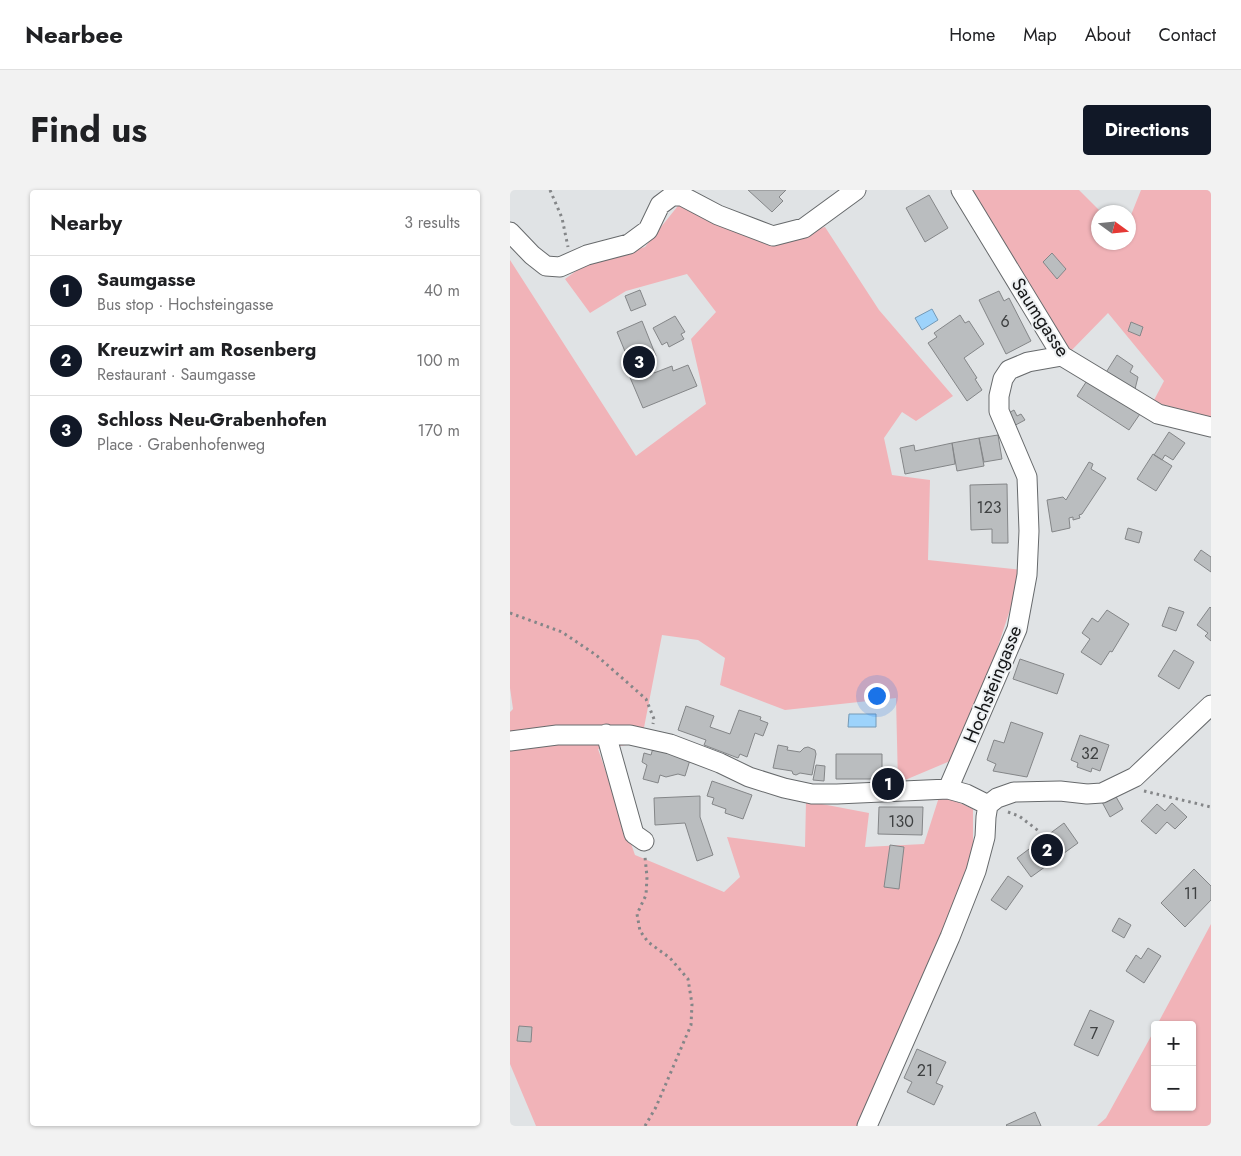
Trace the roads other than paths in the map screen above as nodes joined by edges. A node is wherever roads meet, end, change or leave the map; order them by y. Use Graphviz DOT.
graph roads {
  1 [pos="856,190"];
  2 [pos="961,190"];
  3 [pos="510,232"];
  4 [pos="1062,356"];
  5 [pos="1211,427"];
  6 [pos="1211,705"];
  7 [pos="606,734"];
  8 [pos="510,741"];
  9 [pos="948,789"];
  10 [pos="988,805"];
  11 [pos="644,842"];
  12 [pos="867,1126"];
  1 -- 3 [label="street"];
  2 -- 4 [label="street, Saumgasse"];
  4 -- 5 [label="street, Saumgasse"];
  4 -- 9 [label="street, Hochsteingasse"];
  6 -- 10 [label="street"];
  7 -- 8 [label="street"];
  7 -- 9 [label="street"];
  7 -- 11 [label="street"];
  9 -- 10 [label="street"];
  10 -- 12 [label="street"];
}
